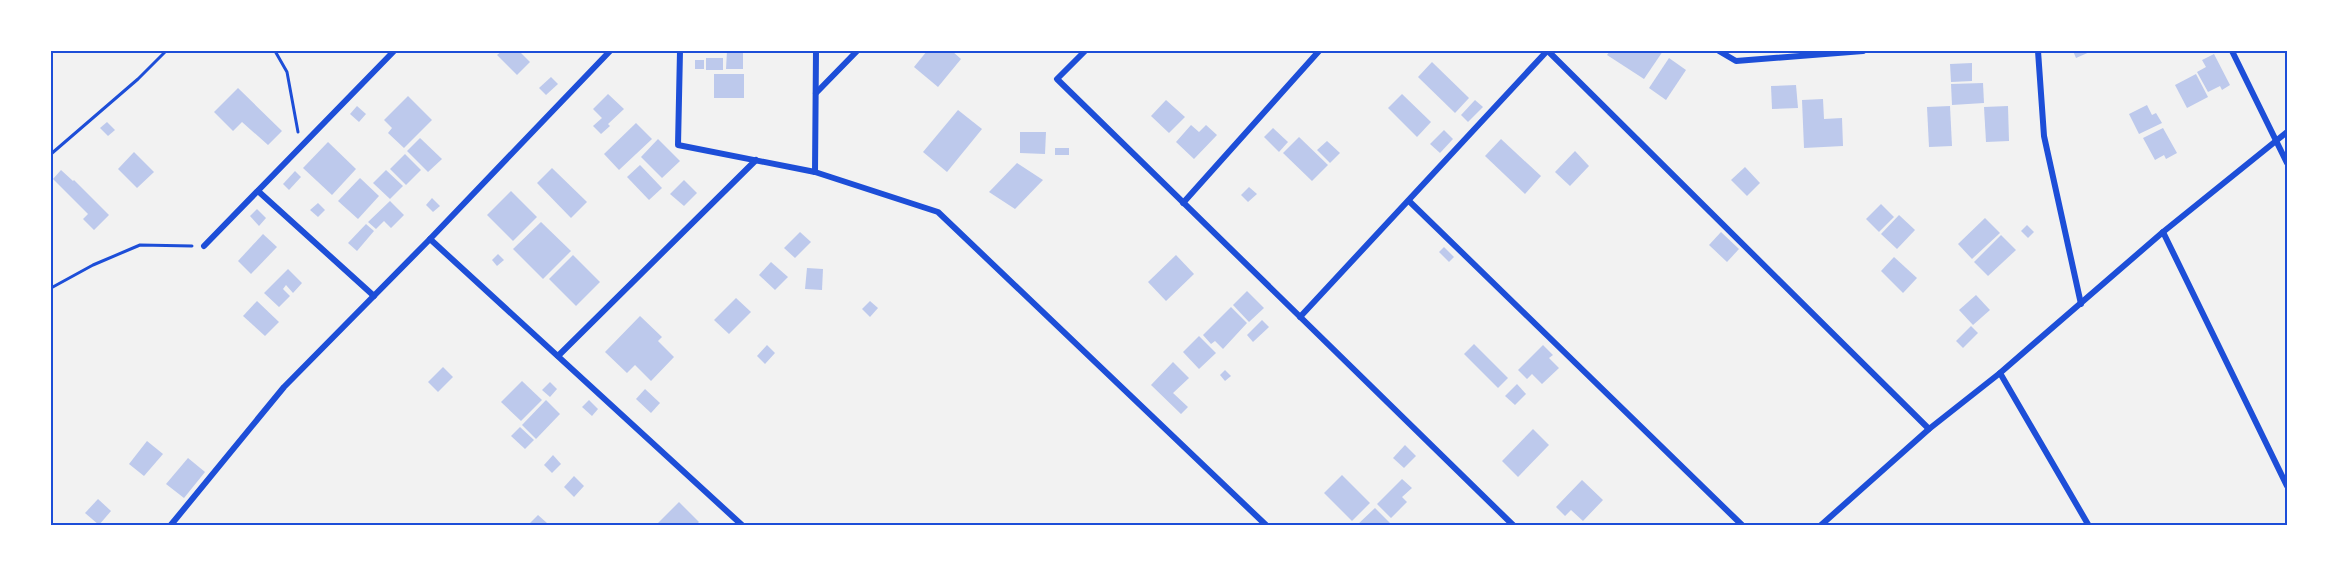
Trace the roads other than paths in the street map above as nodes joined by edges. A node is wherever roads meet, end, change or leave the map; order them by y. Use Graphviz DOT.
graph roads {
  1 [pos="394,51"];
  2 [pos="610,51"];
  3 [pos="680,51"];
  4 [pos="816,51"];
  5 [pos="857,51"];
  6 [pos="1085,51"];
  7 [pos="1319,51"];
  8 [pos="1548,51"];
  9 [pos="1719,51"];
  10 [pos="1860,51"];
  11 [pos="2038,51"];
  12 [pos="2232,51"];
  13 [pos="816,94"];
  14 [pos="2287,132"];
  15 [pos="2276,141"];
  16 [pos="756,160"];
  17 [pos="2287,162"];
  18 [pos="815,172"];
  19 [pos="258,191"];
  20 [pos="1409,201"];
  21 [pos="1183,203"];
  22 [pos="2163,232"];
  23 [pos="430,239"];
  24 [pos="204,246"];
  25 [pos="374,296"];
  26 [pos="2081,304"];
  27 [pos="1300,317"];
  28 [pos="558,356"];
  29 [pos="2000,373"];
  30 [pos="1929,429"];
  31 [pos="2287,486"];
  32 [pos="170,526"];
  33 [pos="743,526"];
  34 [pos="1267,526"];
  35 [pos="1514,526"];
  36 [pos="1743,526"];
  37 [pos="1820,526"];
  38 [pos="2089,526"];
  1 -- 19 [label="street"];
  2 -- 23 [label="street"];
  3 -- 16 [label="street"];
  4 -- 13 [label="street"];
  5 -- 13 [label="street"];
  6 -- 21 [label="street"];
  7 -- 21 [label="street"];
  8 -- 20 [label="street"];
  8 -- 30 [label="street"];
  9 -- 10 [label="street"];
  11 -- 26 [label="street"];
  12 -- 15 [label="street"];
  13 -- 18 [label="street"];
  14 -- 15 [label="street"];
  15 -- 17 [label="street"];
  15 -- 22 [label="street"];
  16 -- 18 [label="street"];
  16 -- 28 [label="street"];
  18 -- 34 [label="street"];
  19 -- 24 [label="street"];
  19 -- 25 [label="street"];
  20 -- 27 [label="street"];
  20 -- 36 [label="street"];
  21 -- 27 [label="street"];
  22 -- 26 [label="street"];
  22 -- 31 [label="street"];
  23 -- 25 [label="street"];
  23 -- 28 [label="street"];
  25 -- 32 [label="street"];
  26 -- 29 [label="street"];
  27 -- 35 [label="street"];
  28 -- 33 [label="street"];
  29 -- 30 [label="street"];
  29 -- 38 [label="street"];
  30 -- 37 [label="street"];
}
